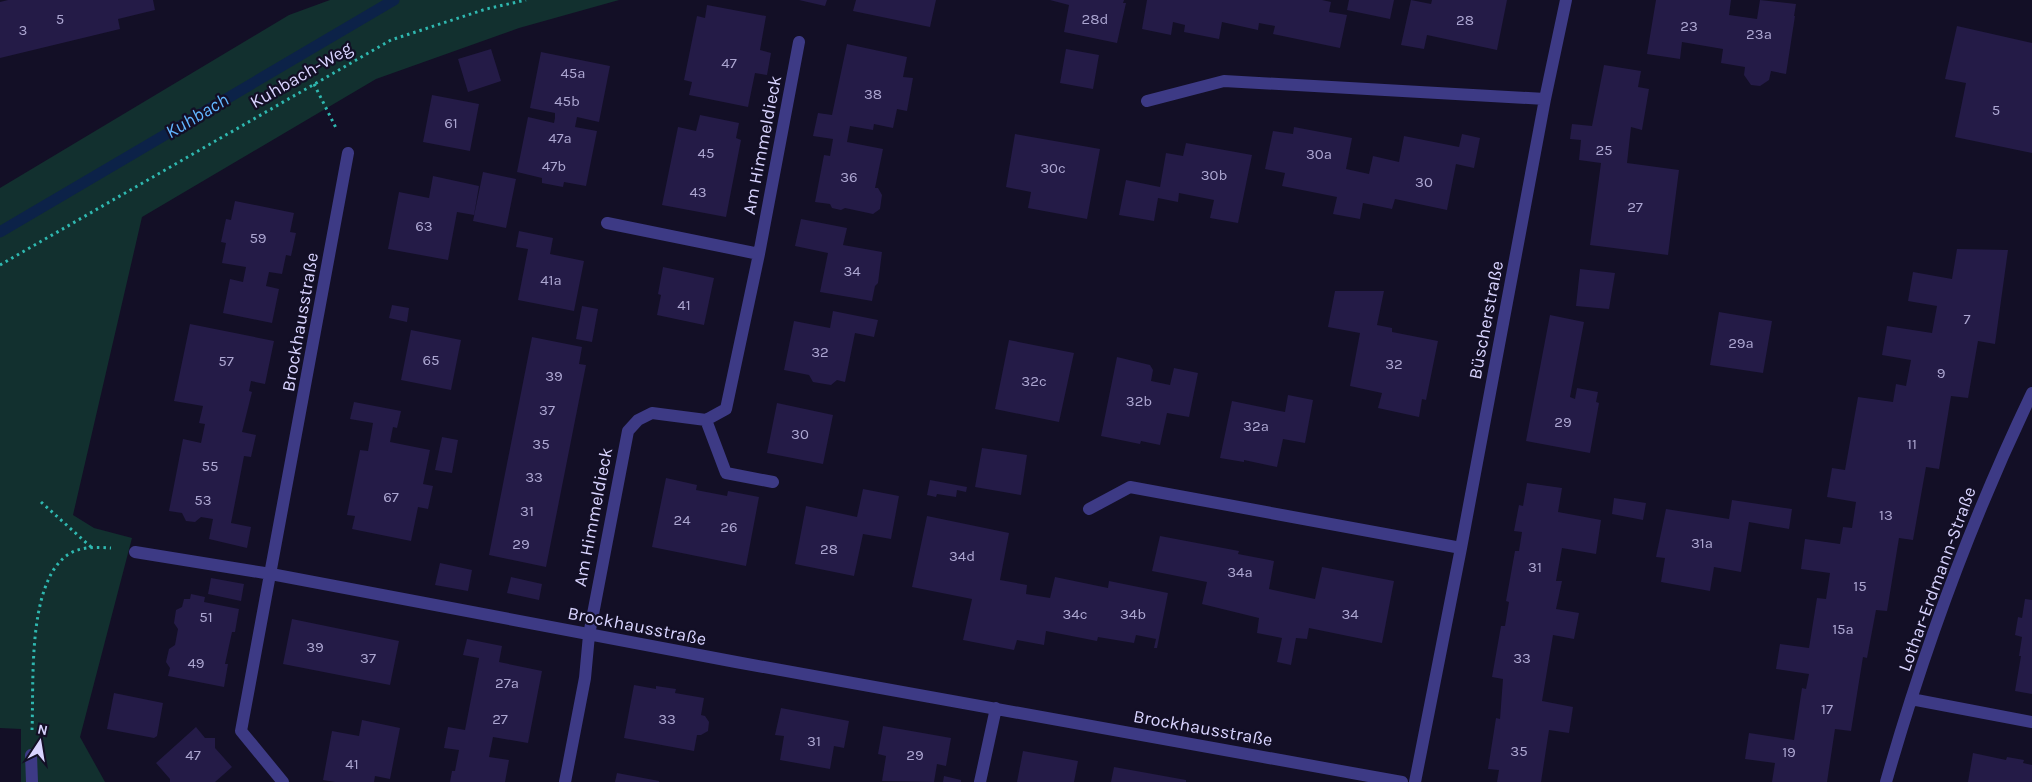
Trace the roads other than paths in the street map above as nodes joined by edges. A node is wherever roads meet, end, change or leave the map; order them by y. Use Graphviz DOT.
graph roads {
  1 [pos="1566,0"];
  2 [pos="800,42"];
  3 [pos="1545,99"];
  4 [pos="1147,101"];
  5 [pos="348,153"];
  6 [pos="607,223"];
  7 [pos="759,254"];
  8 [pos="2032,393"];
  9 [pos="706,420"];
  10 [pos="773,482"];
  11 [pos="1089,509"];
  12 [pos="1461,548"];
  13 [pos="136,552"];
  14 [pos="271,574"];
  15 [pos="589,635"];
  16 [pos="1912,700"];
  17 [pos="996,708"];
  18 [pos="2032,722"];
  19 [pos="31,755"];
  20 [pos="32,782"];
  21 [pos="283,782"];
  22 [pos="565,782"];
  23 [pos="980,782"];
  24 [pos="1402,782"];
  25 [pos="1415,782"];
  26 [pos="1886,782"];
  1 -- 3 [label="street, Büscherstraße"];
  2 -- 7 [label="street, Am Himmeldieck"];
  3 -- 4 [label="street"];
  3 -- 12 [label="street, Büscherstraße"];
  5 -- 14 [label="street, Brockhausstraße"];
  6 -- 7 [label="street"];
  7 -- 9 [label="street, Am Himmeldieck"];
  8 -- 16 [label="street, Lothar-Erdmann-Straße"];
  9 -- 10 [label="street"];
  9 -- 15 [label="street, Am Himmeldieck"];
  11 -- 12 [label="street"];
  12 -- 25 [label="street, Büscherstraße"];
  13 -- 14 [label="street, Brockhausstraße"];
  14 -- 15 [label="street, Brockhausstraße"];
  14 -- 21 [label="street, Brockhausstraße"];
  15 -- 17 [label="street, Brockhausstraße"];
  15 -- 22 [label="street, Am Himmeldieck"];
  16 -- 18 [label="street"];
  16 -- 26 [label="street, Lothar-Erdmann-Straße"];
  17 -- 23 [label="street"];
  17 -- 24 [label="street, Brockhausstraße"];
  19 -- 20 [label="street"];
}
